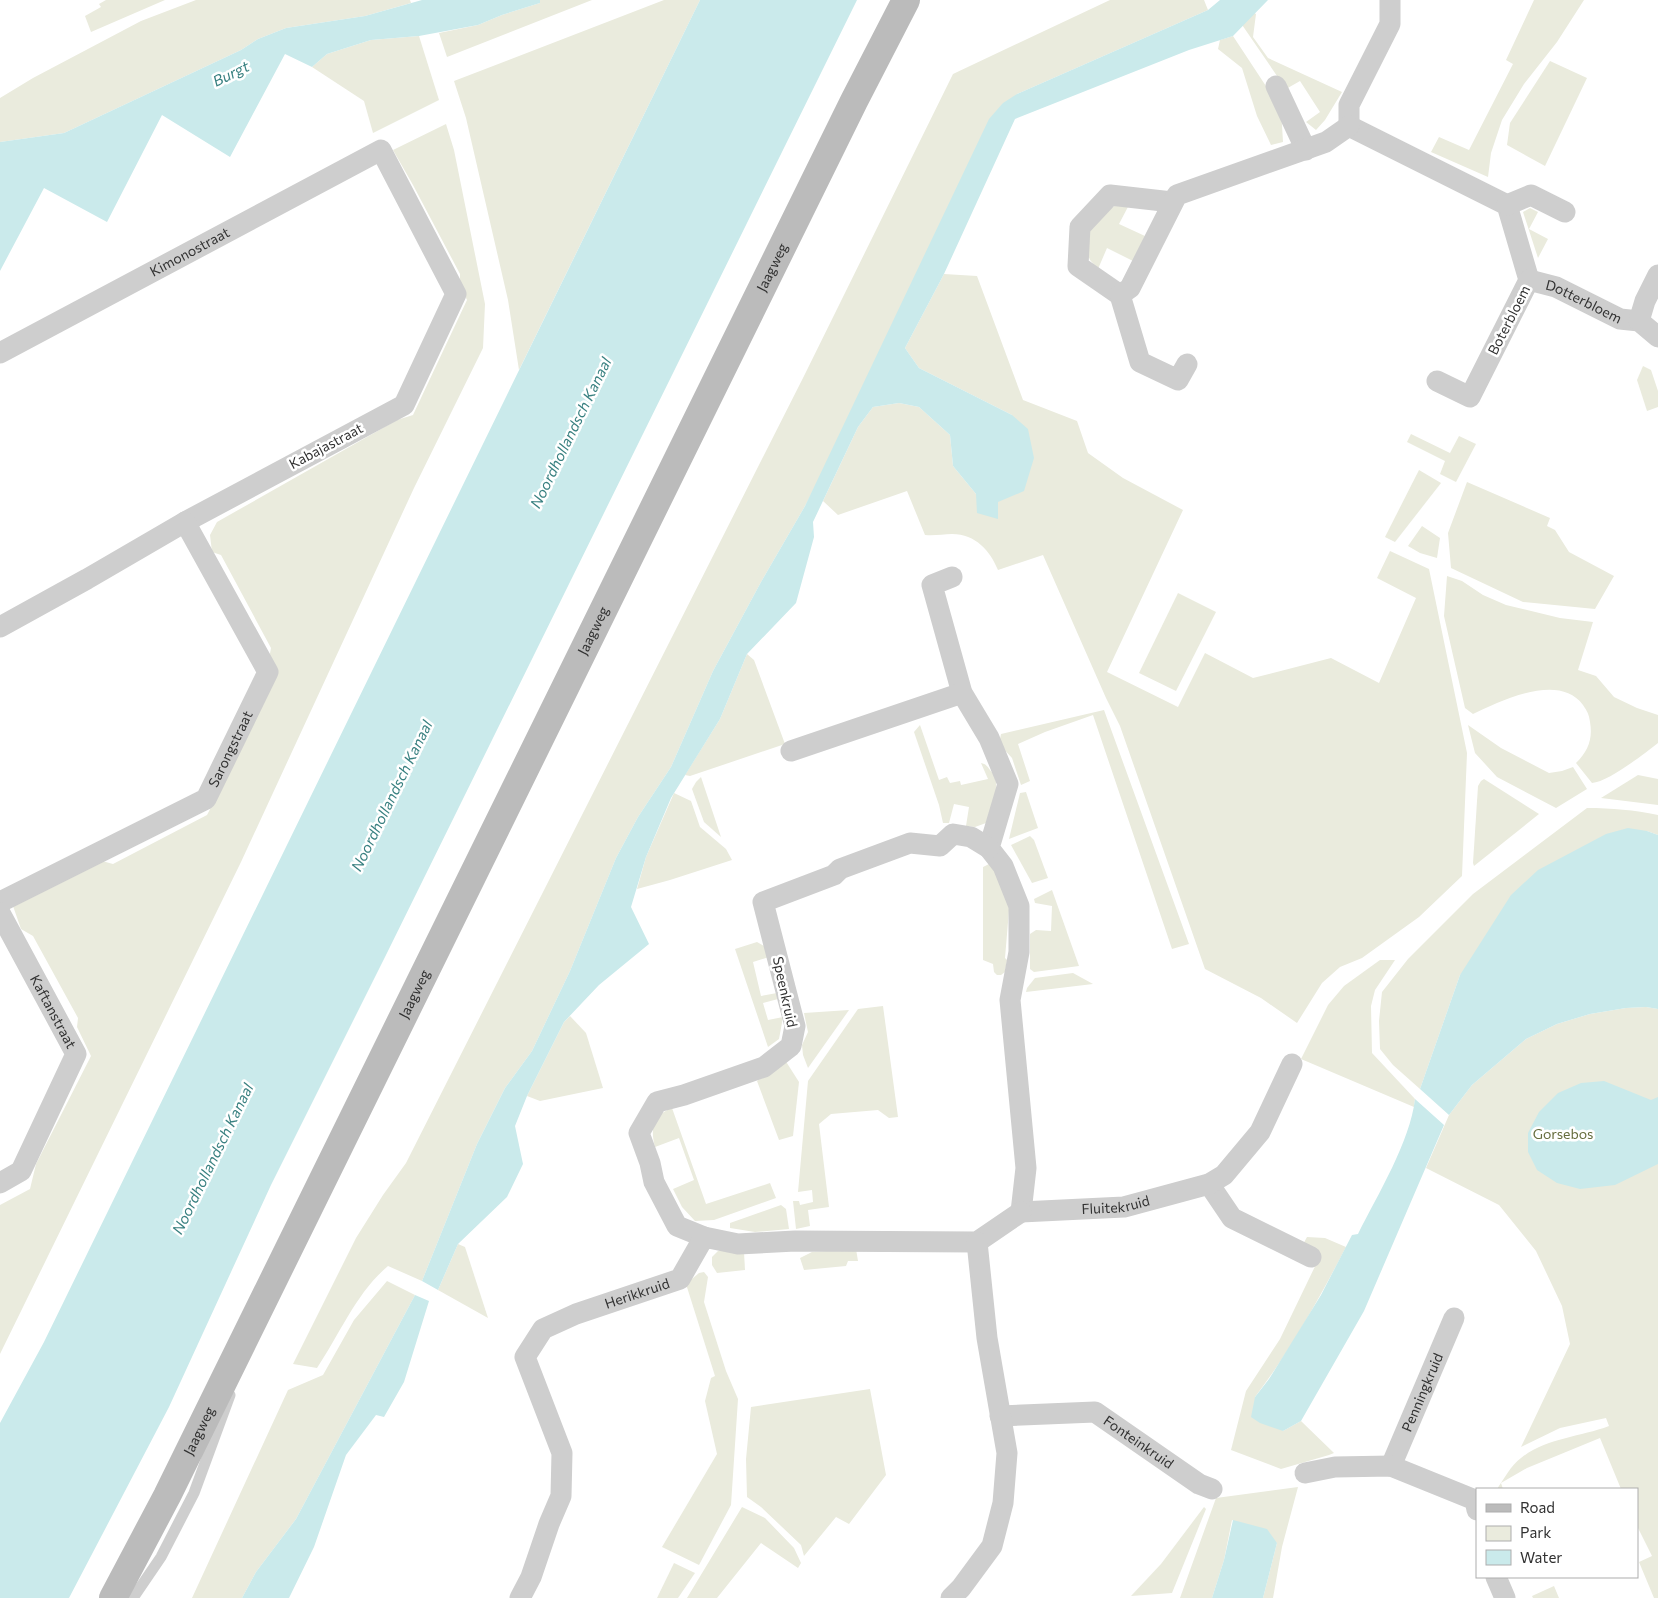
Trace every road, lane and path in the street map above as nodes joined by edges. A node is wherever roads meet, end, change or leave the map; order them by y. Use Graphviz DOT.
graph roads {
  1 [pos="906,0"];
  2 [pos="1390,0"];
  3 [pos="1276,86"];
  4 [pos="1349,126"];
  5 [pos="381,150"];
  6 [pos="1306,150"];
  7 [pos="1172,202"];
  8 [pos="1507,205"];
  9 [pos="1565,212"];
  10 [pos="1658,275"];
  11 [pos="1529,280"];
  12 [pos="1120,295"];
  13 [pos="1639,321"];
  14 [pos="1658,337"];
  15 [pos="0,353"];
  16 [pos="1186,364"];
  17 [pos="1437,381"];
  18 [pos="185,522"];
  19 [pos="952,577"];
  20 [pos="0,627"];
  21 [pos="962,692"];
  22 [pos="791,751"];
  23 [pos="989,848"];
  24 [pos="0,902"];
  25 [pos="0,913"];
  26 [pos="1292,1064"];
  27 [pos="0,1183"];
  28 [pos="1209,1184"];
  29 [pos="1021,1212"];
  30 [pos="704,1237"];
  31 [pos="977,1242"];
  32 [pos="1311,1257"];
  33 [pos="280,1262"];
  34 [pos="1454,1318"];
  35 [pos="1000,1416"];
  36 [pos="1391,1466"];
  37 [pos="1305,1473"];
  38 [pos="1212,1489"];
  39 [pos="1476,1505"];
  40 [pos="1496,1578"];
  41 [pos="113,1598"];
  42 [pos="133,1598"];
  43 [pos="520,1598"];
  44 [pos="951,1598"];
  45 [pos="1505,1598"];
  1 -- 33 [label="main road, Jaagweg"];
  2 -- 4 [label="street"];
  3 -- 6 [label="street"];
  4 -- 6 [label="street"];
  4 -- 8 [label="street"];
  5 -- 15 [label="street, Kimonostraat"];
  5 -- 18 [label="street, Kabajastraat"];
  6 -- 7 [label="street"];
  7 -- 12 [label="street"];
  7 -- 12 [label="street"];
  8 -- 9 [label="street"];
  8 -- 11 [label="street, Boterbloem"];
  10 -- 13 [label="street, Dotterbloem"];
  11 -- 13 [label="street, Dotterbloem"];
  11 -- 17 [label="street, Boterbloem"];
  12 -- 16 [label="street"];
  13 -- 14 [label="street, Dotterbloem"];
  18 -- 20 [label="street, Kabajastraat"];
  18 -- 24 [label="street, Sarongstraat"];
  19 -- 21 [label="street"];
  21 -- 22 [label="street"];
  21 -- 23 [label="street"];
  23 -- 29 [label="street, Speenkruid"];
  23 -- 30 [label="street, Speenkruid"];
  25 -- 27 [label="street, Kaftanstraat"];
  26 -- 28 [label="street, Fluitekruid"];
  28 -- 29 [label="street, Fluitekruid"];
  28 -- 32 [label="street"];
  29 -- 31 [label="street"];
  30 -- 31 [label="street"];
  30 -- 43 [label="street, Herikkruid"];
  31 -- 35 [label="street"];
  33 -- 41 [label="main road, Jaagweg"];
  33 -- 42 [label="lane, Jaagweg"];
  34 -- 36 [label="street, Penningkruid"];
  35 -- 38 [label="street, Fonteinkruid"];
  35 -- 44 [label="street"];
  36 -- 37 [label="street"];
  36 -- 39 [label="street"];
  40 -- 45 [label="street"];
}
